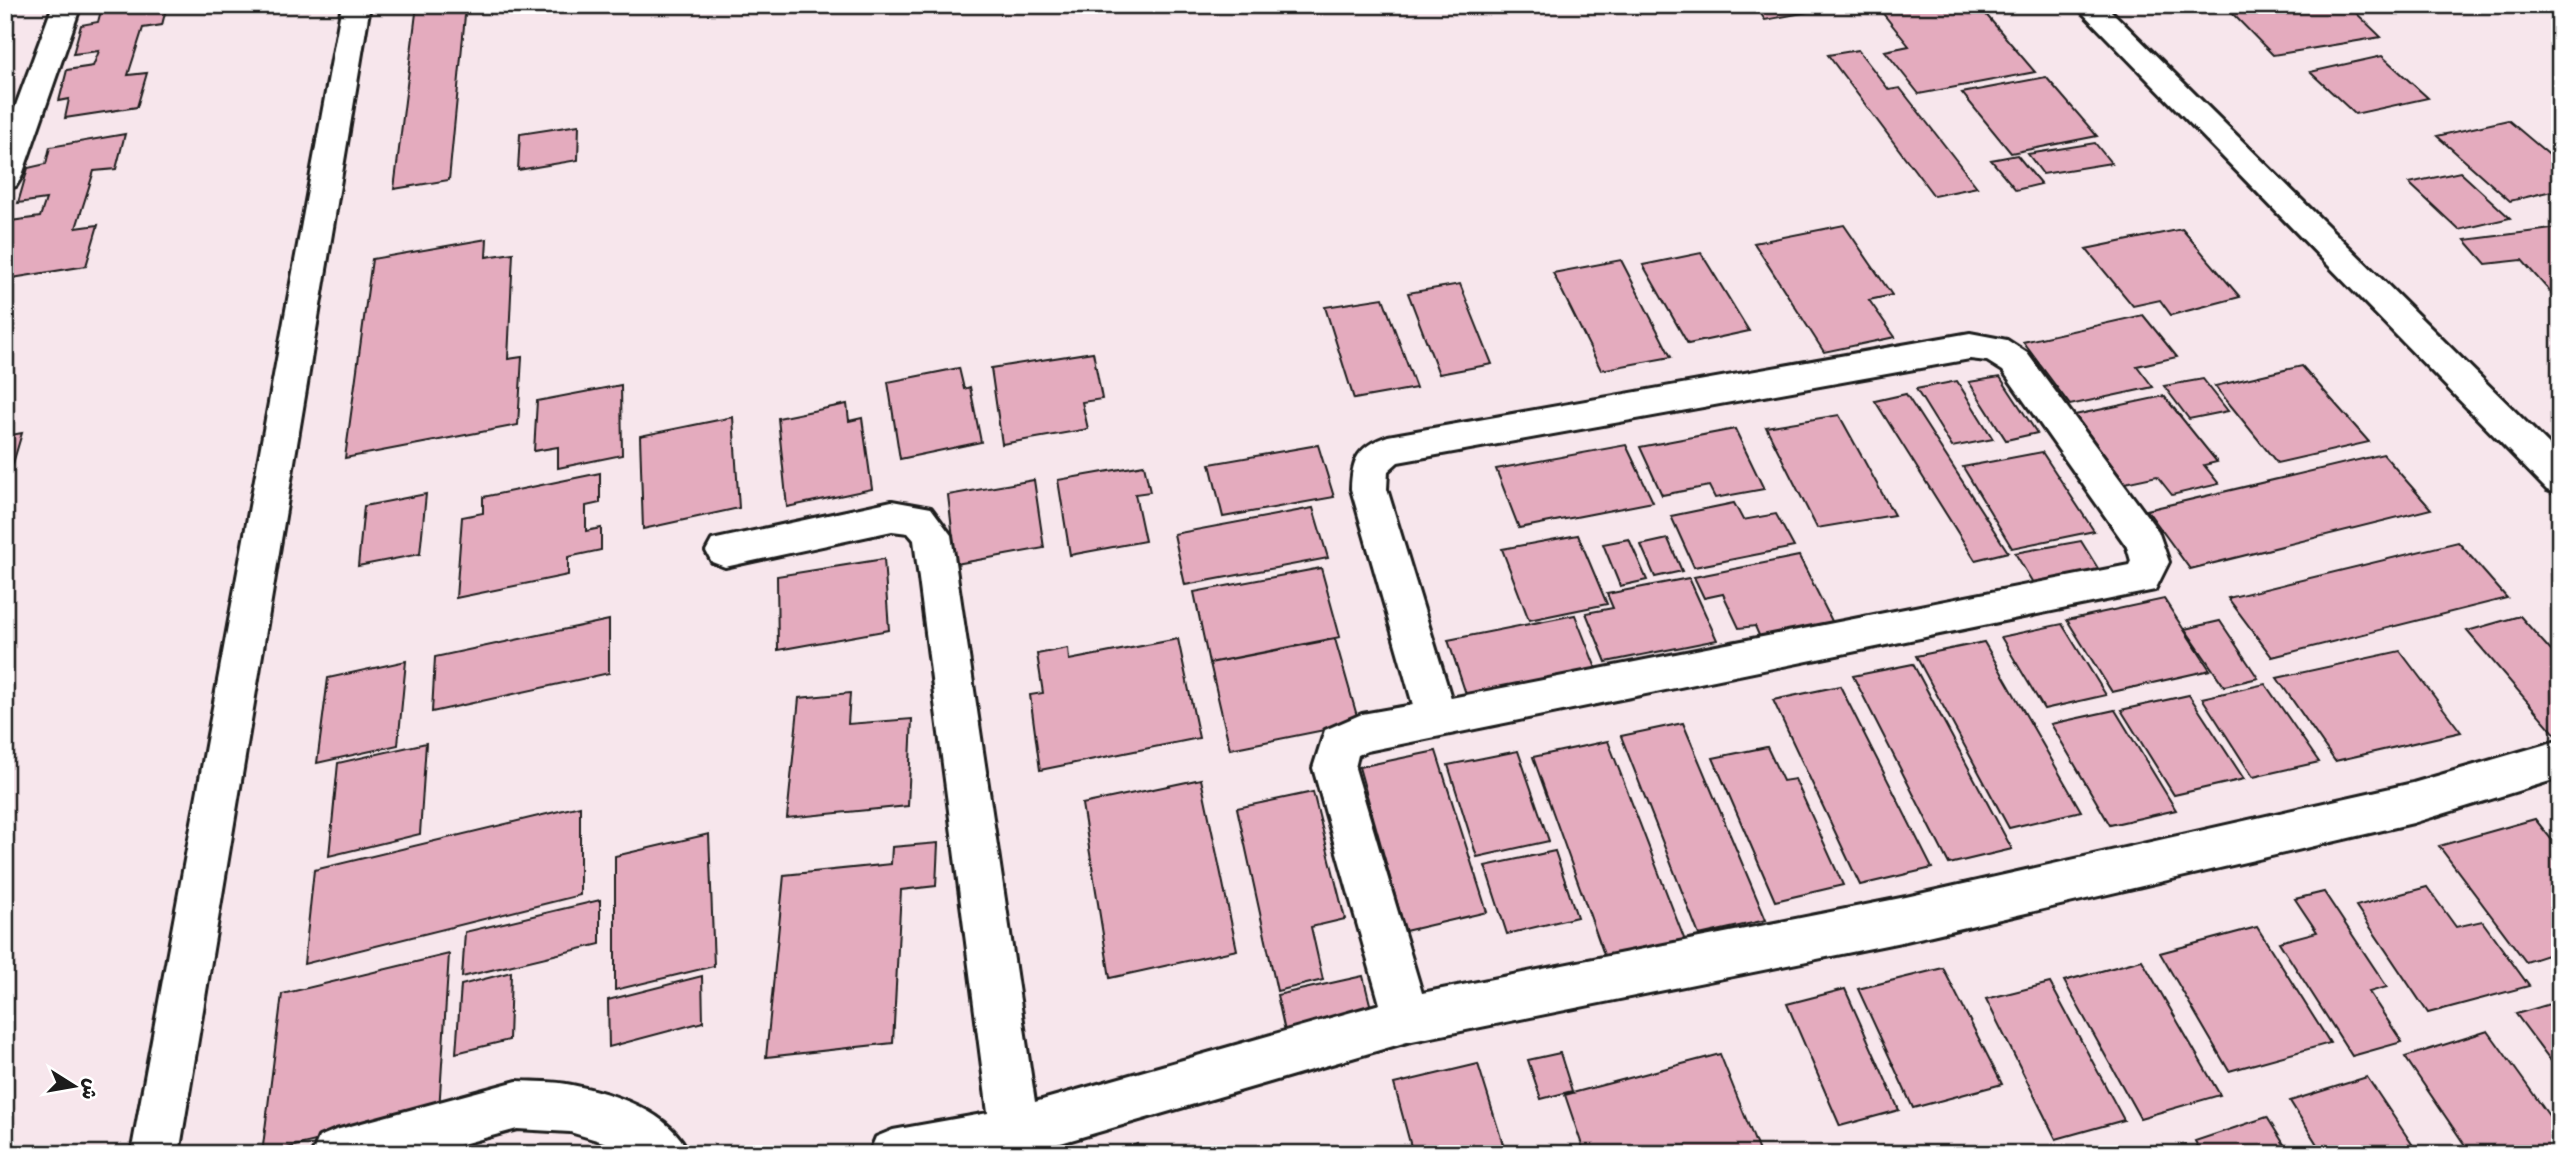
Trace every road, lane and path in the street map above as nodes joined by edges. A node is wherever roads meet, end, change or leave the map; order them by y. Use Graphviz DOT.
graph roads {
  1 [pos="67,5"];
  2 [pos="356,5"];
  3 [pos="2089,5"];
  4 [pos="5,178"];
  5 [pos="2560,480"];
  6 [pos="725,551"];
  7 [pos="1437,719"];
  8 [pos="2560,759"];
  9 [pos="1407,1019"];
  10 [pos="1015,1132"];
  11 [pos="155,1154"];
  12 [pos="335,1154"];
  13 [pos="665,1154"];
  14 [pos="893,1154"];
  1 -- 4 [label="street"];
  2 -- 11 [label="street"];
  3 -- 5 [label="street"];
  6 -- 10 [label="street"];
  7 -- 7 [label="street"];
  7 -- 9 [label="street"];
  8 -- 9 [label="street"];
  9 -- 10 [label="street"];
  10 -- 14 [label="street"];
  12 -- 13 [label="street"];
}
